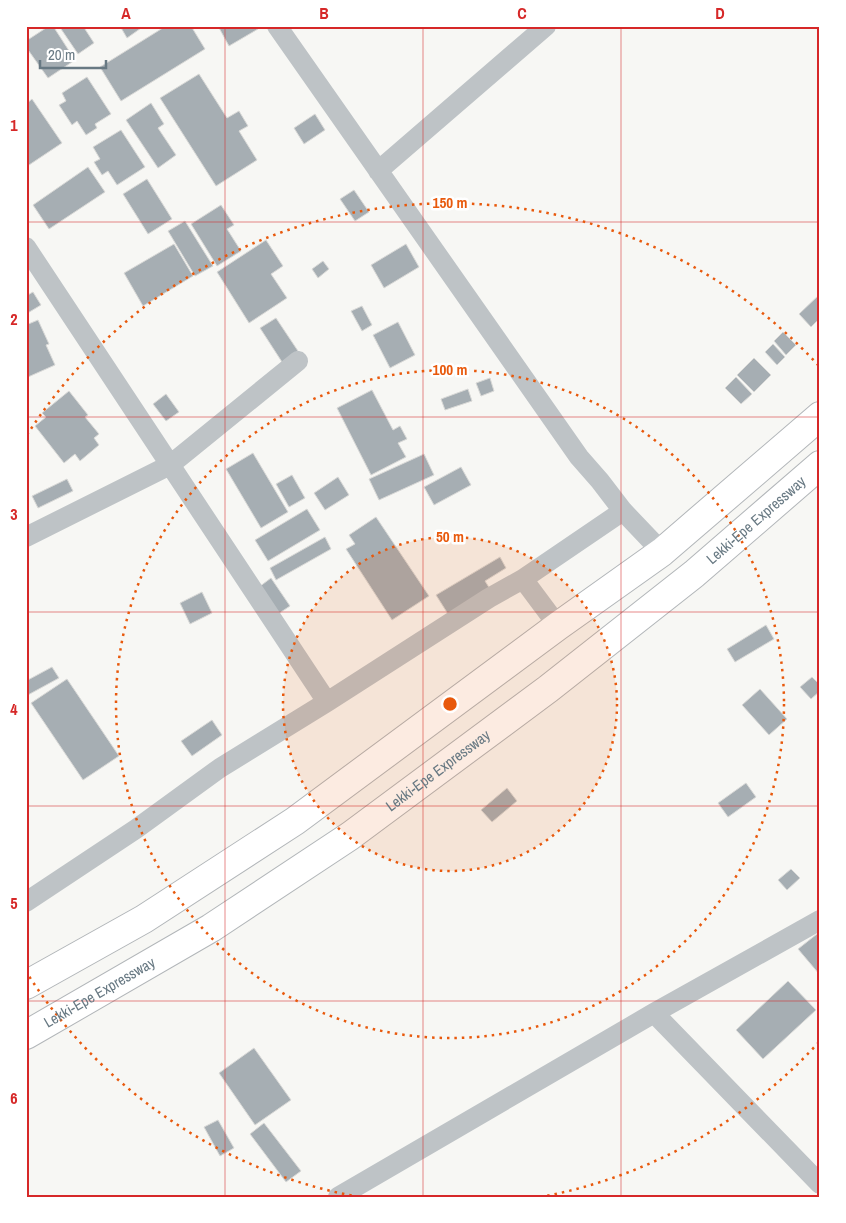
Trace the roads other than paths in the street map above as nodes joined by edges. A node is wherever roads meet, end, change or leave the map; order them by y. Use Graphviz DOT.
graph roads {
  1 [pos="277,26"];
  2 [pos="546,26"];
  3 [pos="378,171"];
  4 [pos="26,248"];
  5 [pos="298,361"];
  6 [pos="820,416"];
  7 [pos="170,465"];
  8 [pos="820,466"];
  9 [pos="623,511"];
  10 [pos="26,537"];
  11 [pos="662,552"];
  12 [pos="523,579"];
  13 [pos="558,626"];
  14 [pos="327,702"];
  15 [pos="26,902"];
  16 [pos="820,920"];
  17 [pos="26,985"];
  18 [pos="654,1013"];
  19 [pos="26,1035"];
  20 [pos="820,1184"];
  21 [pos="338,1197"];
  1 -- 3 [label="street"];
  2 -- 3 [label="street"];
  3 -- 9 [label="street"];
  4 -- 7 [label="street"];
  5 -- 7 [label="street"];
  6 -- 11 [label="highway"];
  7 -- 10 [label="street"];
  7 -- 14 [label="street"];
  8 -- 19 [label="highway, Lekki-Epe Expressway"];
  9 -- 11 [label="street"];
  9 -- 12 [label="street"];
  11 -- 13 [label="highway"];
  12 -- 13 [label="street"];
  12 -- 14 [label="street"];
  13 -- 17 [label="highway"];
  14 -- 15 [label="street"];
  16 -- 18 [label="street"];
  18 -- 20 [label="street"];
  18 -- 21 [label="street"];
}
